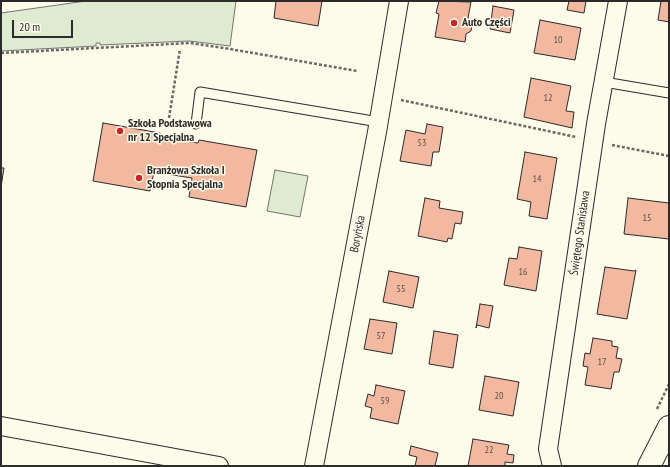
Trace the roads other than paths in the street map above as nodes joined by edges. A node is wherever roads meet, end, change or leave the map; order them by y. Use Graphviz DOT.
graph roads {
  1 [pos="399,1"];
  2 [pos="618,1"];
  3 [pos="604,82"];
  4 [pos="669,93"];
  5 [pos="379,122"];
  6 [pos="196,124"];
  7 [pos="1,426"];
  8 [pos="669,426"];
  9 [pos="219,466"];
  10 [pos="314,466"];
  11 [pos="552,466"];
  12 [pos="649,466"];
  1 -- 5 [label="street, Boryńska"];
  2 -- 3 [label="street, Świętego Stanisława"];
  3 -- 4 [label="lane"];
  3 -- 11 [label="street, Świętego Stanisława"];
  5 -- 6 [label="lane"];
  5 -- 10 [label="street, Boryńska"];
  7 -- 9 [label="street"];
  8 -- 12 [label="street"];
}
